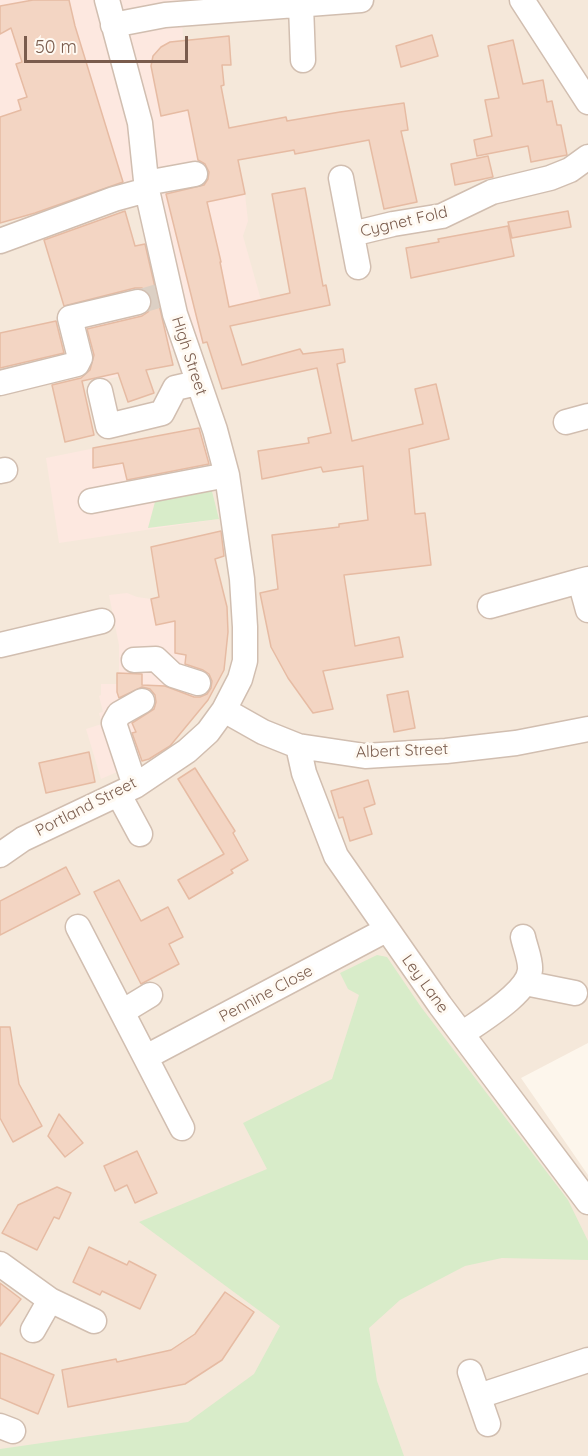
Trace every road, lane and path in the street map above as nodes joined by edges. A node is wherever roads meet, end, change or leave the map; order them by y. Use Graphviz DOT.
graph roads {
  1 [pos="107,0"];
  2 [pos="361,0"];
  3 [pos="522,0"];
  4 [pos="247,4"];
  5 [pos="301,5"];
  6 [pos="114,25"];
  7 [pos="303,60"];
  8 [pos="588,102"];
  9 [pos="588,157"];
  10 [pos="195,174"];
  11 [pos="341,178"];
  12 [pos="146,186"];
  13 [pos="352,234"];
  14 [pos="0,242"];
  15 [pos="358,267"];
  16 [pos="155,297"];
  17 [pos="0,383"];
  18 [pos="197,383"];
  19 [pos="100,391"];
  20 [pos="226,475"];
  21 [pos="91,501"];
  22 [pos="584,580"];
  23 [pos="490,606"];
  24 [pos="588,610"];
  25 [pos="102,621"];
  26 [pos="0,645"];
  27 [pos="135,660"];
  28 [pos="217,694"];
  29 [pos="142,701"];
  30 [pos="588,729"];
  31 [pos="298,746"];
  32 [pos="127,790"];
  33 [pos="140,834"];
  34 [pos="0,855"];
  35 [pos="78,927"];
  36 [pos="386,930"];
  37 [pos="523,937"];
  38 [pos="525,983"];
  39 [pos="575,993"];
  40 [pos="150,995"];
  41 [pos="122,1012"];
  42 [pos="462,1034"];
  43 [pos="146,1058"];
  44 [pos="182,1128"];
  45 [pos="586,1196"];
  46 [pos="0,1264"];
  47 [pos="50,1300"];
  48 [pos="94,1321"];
  49 [pos="33,1330"];
  50 [pos="588,1360"];
  51 [pos="471,1372"];
  52 [pos="479,1396"];
  53 [pos="488,1424"];
  1 -- 6 [label="street, High Street"];
  2 -- 5 [label="street"];
  3 -- 8 [label="street"];
  4 -- 5 [label="street"];
  4 -- 6 [label="street"];
  5 -- 7 [label="street"];
  6 -- 12 [label="street, High Street"];
  9 -- 13 [label="street, Cygnet Fold"];
  10 -- 12 [label="street"];
  11 -- 13 [label="street"];
  12 -- 14 [label="street"];
  12 -- 16 [label="street, High Street"];
  13 -- 15 [label="street"];
  16 -- 17 [label="street"];
  16 -- 18 [label="street, High Street"];
  18 -- 19 [label="street"];
  18 -- 20 [label="street, High Street"];
  20 -- 21 [label="street"];
  20 -- 28 [label="street, High Street"];
  22 -- 23 [label="street"];
  22 -- 24 [label="street"];
  25 -- 26 [label="street"];
  27 -- 28 [label="street, Albert Street"];
  28 -- 31 [label="street, Albert Street"];
  28 -- 32 [label="street, Portland Street"];
  29 -- 32 [label="street"];
  30 -- 31 [label="street, Albert Street"];
  31 -- 36 [label="street, Ley Lane"];
  32 -- 33 [label="street"];
  32 -- 34 [label="street, Portland Street"];
  35 -- 41 [label="street"];
  36 -- 42 [label="street, Ley Lane"];
  36 -- 43 [label="street, Pennine Close"];
  37 -- 38 [label="street"];
  38 -- 39 [label="street"];
  38 -- 42 [label="street"];
  40 -- 41 [label="street"];
  41 -- 43 [label="street"];
  42 -- 45 [label="street, Ley Lane"];
  43 -- 44 [label="street"];
  46 -- 47 [label="street"];
  47 -- 48 [label="street"];
  47 -- 49 [label="street"];
  50 -- 52 [label="street"];
  51 -- 52 [label="street"];
  52 -- 53 [label="street"];
}
